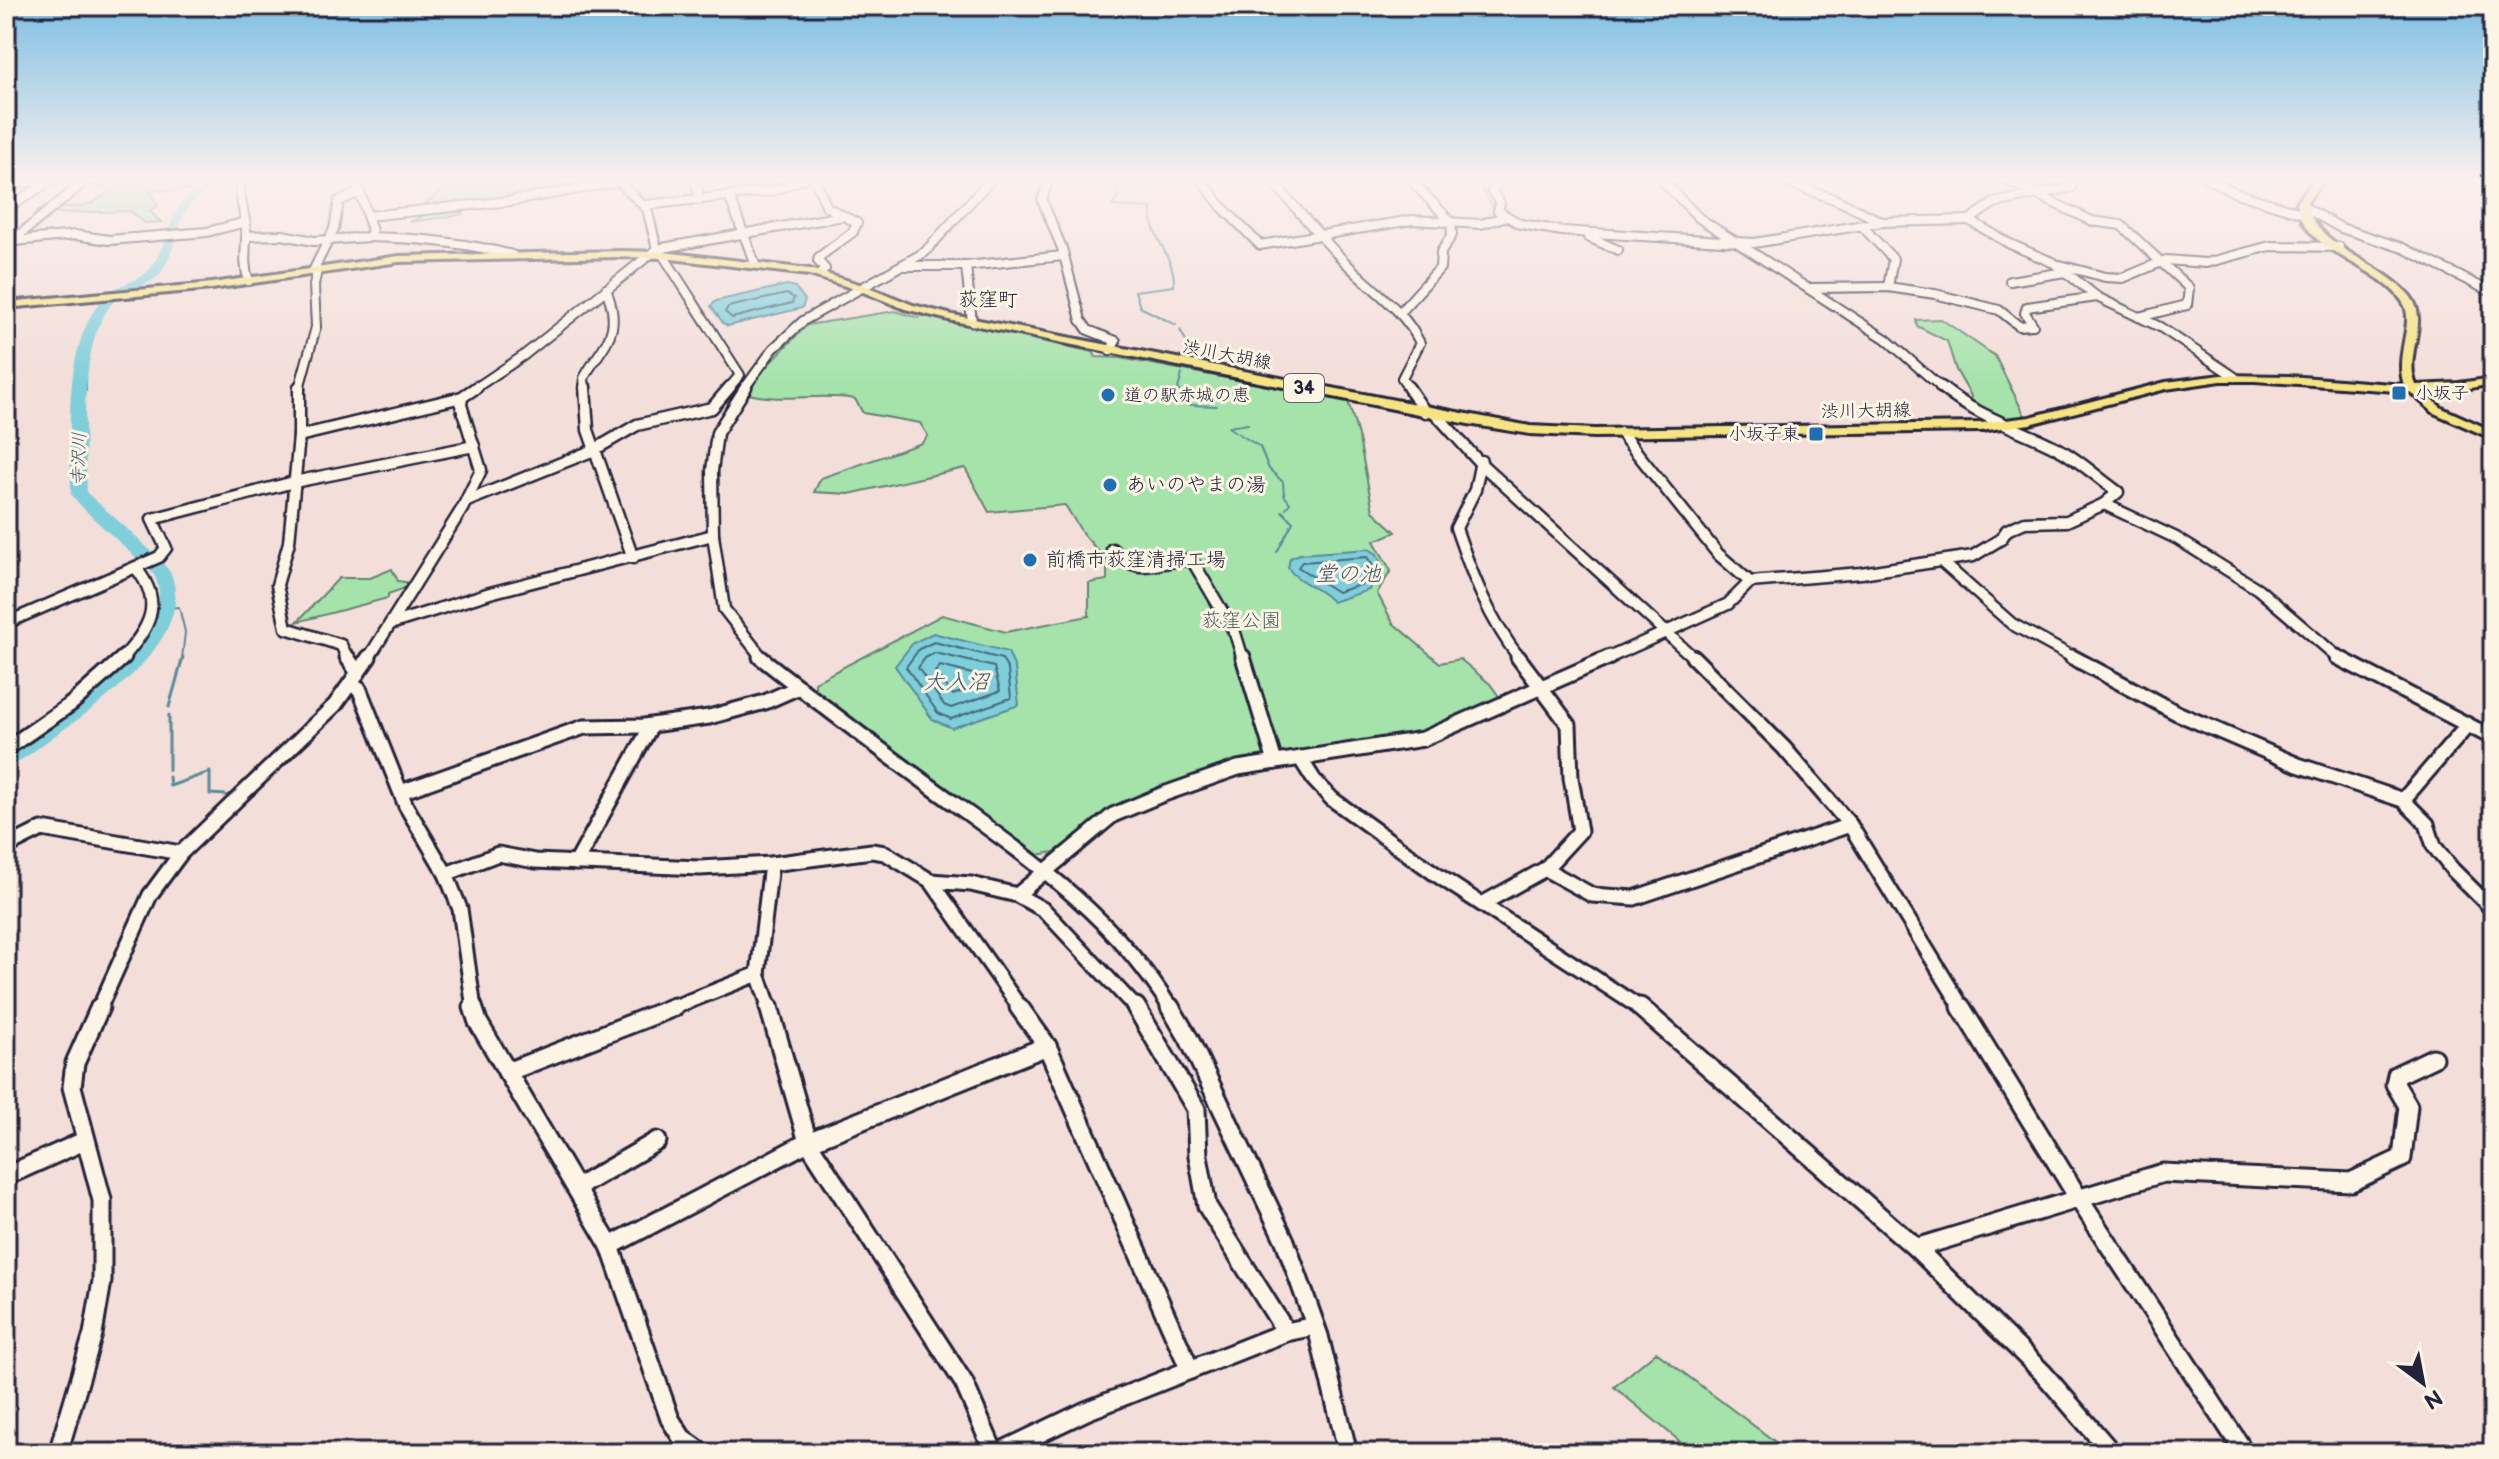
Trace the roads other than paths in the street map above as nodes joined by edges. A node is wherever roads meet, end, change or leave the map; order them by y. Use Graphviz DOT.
graph roads {
  1 [pos="243,246"];
  2 [pos="325,246"];
  3 [pos="458,246"];
  4 [pos="655,246"];
  5 [pos="688,246"];
  6 [pos="748,246"];
  7 [pos="834,246"];
  8 [pos="930,246"];
  9 [pos="1059,246"];
  10 [pos="1331,246"];
  11 [pos="1445,246"];
  12 [pos="1609,246"];
  13 [pos="1740,246"];
  14 [pos="1881,246"];
  15 [pos="2015,246"];
  16 [pos="2144,246"];
  17 [pos="2270,246"];
  18 [pos="2276,246"];
  19 [pos="2397,246"];
  20 [pos="2339,247"];
  21 [pos="1618,250"];
  22 [pos="656,253"];
  23 [pos="512,255"];
  24 [pos="1063,256"];
  25 [pos="2160,261"];
  26 [pos="2054,263"];
  27 [pos="755,264"];
  28 [pos="904,266"];
  29 [pos="966,266"];
  30 [pos="315,271"];
  31 [pos="2065,272"];
  32 [pos="820,274"];
  33 [pos="249,281"];
  34 [pos="2010,281"];
  35 [pos="1888,287"];
  36 [pos="862,288"];
  37 [pos="1810,288"];
  38 [pos="606,289"];
  39 [pos="2493,293"];
  40 [pos="2097,297"];
  41 [pos="6,305"];
  42 [pos="1401,311"];
  43 [pos="2139,317"];
  44 [pos="972,322"];
  45 [pos="1110,351"];
  46 [pos="2235,377"];
  47 [pos="2493,381"];
  48 [pos="742,382"];
  49 [pos="2413,391"];
  50 [pos="462,397"];
  51 [pos="1430,413"];
  52 [pos="2004,425"];
  53 [pos="1621,433"];
  54 [pos="2493,435"];
  55 [pos="299,436"];
  56 [pos="474,446"];
  57 [pos="594,450"];
  58 [pos="1481,461"];
  59 [pos="294,482"];
  60 [pos="467,501"];
  61 [pos="2104,504"];
  62 [pos="713,535"];
  63 [pos="1112,549"];
  64 [pos="633,558"];
  65 [pos="1943,563"];
  66 [pos="140,567"];
  67 [pos="1750,582"];
  68 [pos="6,623"];
  69 [pos="390,624"];
  70 [pos="1666,633"];
  71 [pos="354,679"];
  72 [pos="799,687"];
  73 [pos="1539,687"];
  74 [pos="2468,725"];
  75 [pos="651,726"];
  76 [pos="2493,738"];
  77 [pos="6,749"];
  78 [pos="1300,758"];
  79 [pos="1275,762"];
  80 [pos="401,792"];
  81 [pos="2403,800"];
  82 [pos="1850,825"];
  83 [pos="6,847"];
  84 [pos="181,853"];
  85 [pos="576,863"];
  86 [pos="771,864"];
  87 [pos="1545,869"];
  88 [pos="1045,870"];
  89 [pos="446,874"];
  90 [pos="931,881"];
  91 [pos="1017,895"];
  92 [pos="1482,904"];
  93 [pos="2493,910"];
  94 [pos="758,974"];
  95 [pos="1047,1046"];
  96 [pos="2433,1058"];
  97 [pos="507,1072"];
  98 [pos="84,1141"];
  99 [pos="657,1141"];
  100 [pos="808,1142"];
  101 [pos="6,1176"];
  102 [pos="576,1188"];
  103 [pos="2079,1199"];
  104 [pos="610,1246"];
  105 [pos="1916,1248"];
  106 [pos="1315,1326"];
  107 [pos="1286,1332"];
  108 [pos="1190,1370"];
  109 [pos="58,1453"];
  110 [pos="703,1453"];
  111 [pos="996,1453"];
  112 [pos="1348,1453"];
  113 [pos="2112,1453"];
  114 [pos="2245,1453"];
  1 -- 33 [label="street"];
  2 -- 30 [label="street"];
  3 -- 23 [label="street"];
  4 -- 22 [label="street"];
  5 -- 22 [label="street"];
  6 -- 27 [label="street"];
  7 -- 32 [label="street"];
  8 -- 28 [label="street"];
  9 -- 24 [label="street"];
  10 -- 42 [label="street"];
  11 -- 42 [label="street"];
  12 -- 21 [label="street"];
  13 -- 37 [label="street"];
  14 -- 35 [label="street"];
  15 -- 26 [label="street"];
  16 -- 25 [label="street"];
  17 -- 25 [label="street"];
  18 -- 20 [label="street"];
  19 -- 39 [label="street"];
  20 -- 49 [label="main road"];
  22 -- 23 [label="main road, 渋川大胡線 / 34"];
  22 -- 27 [label="main road, 渋川大胡線 / 34"];
  22 -- 38 [label="street"];
  22 -- 48 [label="street"];
  23 -- 30 [label="main road, 渋川大胡線 / 34"];
  24 -- 29 [label="street"];
  24 -- 45 [label="street"];
  25 -- 26 [label="street"];
  25 -- 43 [label="street"];
  26 -- 31 [label="street"];
  27 -- 32 [label="main road, 渋川大胡線 / 34"];
  28 -- 29 [label="street"];
  28 -- 36 [label="street"];
  29 -- 44 [label="street"];
  30 -- 33 [label="main road, 渋川大胡線 / 34"];
  30 -- 55 [label="street"];
  31 -- 34 [label="street"];
  31 -- 40 [label="street"];
  32 -- 36 [label="main road, 渋川大胡線 / 34"];
  33 -- 41 [label="main road, 渋川大胡線 / 34"];
  35 -- 37 [label="street"];
  35 -- 40 [label="street"];
  36 -- 44 [label="main road, 渋川大胡線 / 34"];
  36 -- 48 [label="street"];
  37 -- 52 [label="street"];
  38 -- 50 [label="street"];
  38 -- 57 [label="street"];
  40 -- 43 [label="street"];
  42 -- 51 [label="street"];
  43 -- 46 [label="street"];
  44 -- 45 [label="main road, 渋川大胡線 / 34"];
  45 -- 51 [label="main road, 渋川大胡線 / 34"];
  46 -- 49 [label="main road, 渋川大胡線 / 34"];
  46 -- 52 [label="main road, 渋川大胡線 / 34"];
  47 -- 49 [label="main road, 渋川大胡線 / 34"];
  48 -- 57 [label="street"];
  48 -- 62 [label="street"];
  49 -- 54 [label="main road"];
  50 -- 55 [label="street"];
  50 -- 56 [label="street"];
  51 -- 53 [label="main road, 渋川大胡線 / 34"];
  51 -- 58 [label="street"];
  52 -- 53 [label="main road, 渋川大胡線 / 34"];
  52 -- 61 [label="street"];
  53 -- 67 [label="street"];
  55 -- 59 [label="street"];
  56 -- 59 [label="street"];
  56 -- 60 [label="street"];
  57 -- 60 [label="street"];
  57 -- 64 [label="street"];
  58 -- 70 [label="street"];
  58 -- 73 [label="street"];
  59 -- 66 [label="street"];
  59 -- 71 [label="street"];
  60 -- 69 [label="street"];
  61 -- 65 [label="street"];
  61 -- 74 [label="street"];
  62 -- 64 [label="street"];
  62 -- 72 [label="street"];
  63 -- 79 [label="street"];
  64 -- 69 [label="street"];
  65 -- 67 [label="street"];
  65 -- 81 [label="street"];
  66 -- 68 [label="street"];
  66 -- 77 [label="street"];
  67 -- 70 [label="street"];
  69 -- 71 [label="street"];
  70 -- 73 [label="street"];
  70 -- 82 [label="street"];
  71 -- 80 [label="street"];
  71 -- 84 [label="street"];
  72 -- 75 [label="street"];
  72 -- 88 [label="street"];
  73 -- 78 [label="street"];
  73 -- 87 [label="street"];
  74 -- 76 [label="street"];
  74 -- 81 [label="street"];
  75 -- 80 [label="street"];
  75 -- 85 [label="street"];
  78 -- 79 [label="street"];
  78 -- 92 [label="street"];
  79 -- 88 [label="street"];
  80 -- 89 [label="street"];
  81 -- 93 [label="street"];
  82 -- 87 [label="street"];
  82 -- 103 [label="street"];
  83 -- 84 [label="street"];
  84 -- 98 [label="street"];
  85 -- 86 [label="street"];
  85 -- 89 [label="street"];
  86 -- 90 [label="street"];
  86 -- 94 [label="street"];
  87 -- 92 [label="street"];
  88 -- 91 [label="street"];
  88 -- 106 [label="street"];
  89 -- 97 [label="street"];
  90 -- 91 [label="street"];
  90 -- 95 [label="street"];
  91 -- 107 [label="street"];
  92 -- 105 [label="street"];
  94 -- 97 [label="street"];
  94 -- 100 [label="street"];
  95 -- 100 [label="street"];
  95 -- 108 [label="street"];
  96 -- 103 [label="street"];
  97 -- 102 [label="street"];
  98 -- 101 [label="street"];
  98 -- 109 [label="street"];
  99 -- 102 [label="street"];
  100 -- 104 [label="street"];
  100 -- 111 [label="street"];
  102 -- 104 [label="street"];
  103 -- 105 [label="street"];
  103 -- 114 [label="street"];
  104 -- 110 [label="street"];
  105 -- 113 [label="street"];
  106 -- 107 [label="street"];
  106 -- 112 [label="street"];
  107 -- 108 [label="street"];
  108 -- 111 [label="street"];
}
